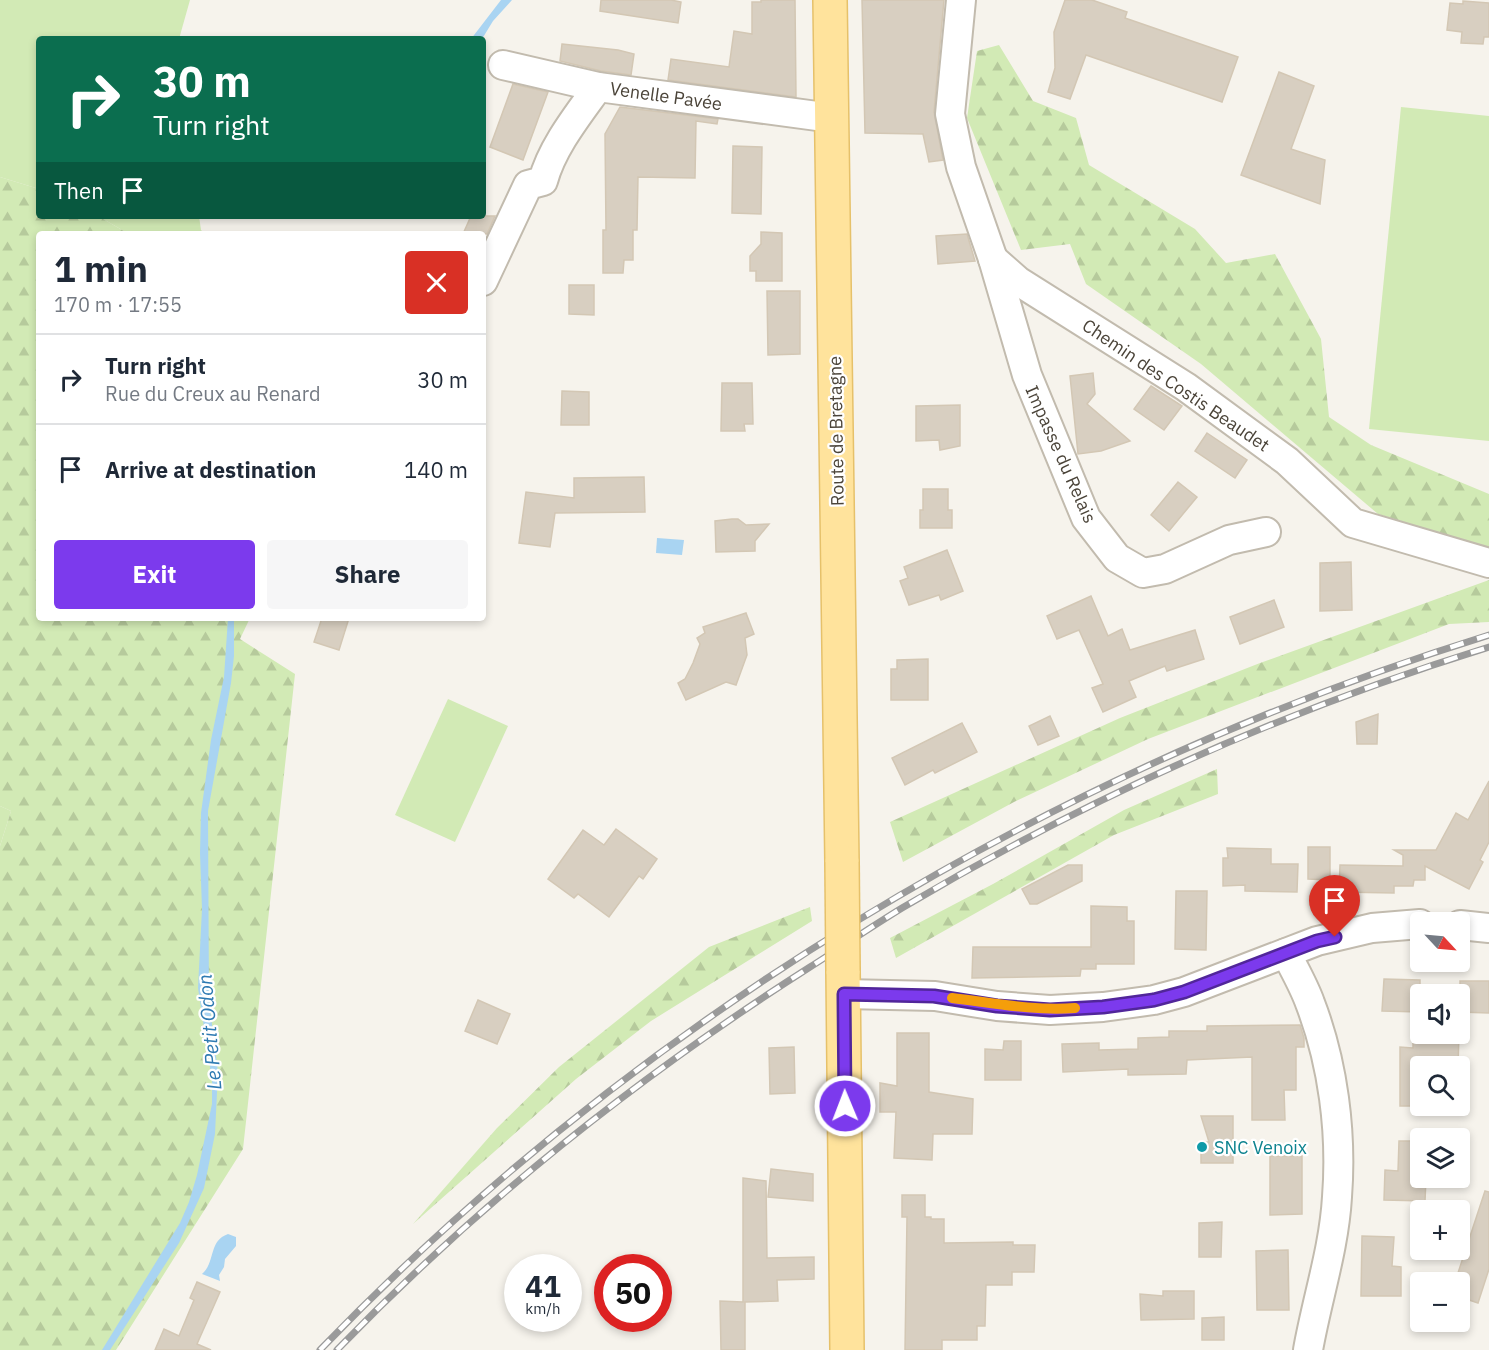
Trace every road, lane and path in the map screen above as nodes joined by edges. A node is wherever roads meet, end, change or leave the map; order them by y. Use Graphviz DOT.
graph roads {
  1 [pos="830,0"];
  2 [pos="961,0"];
  3 [pos="503,65"];
  4 [pos="598,87"];
  5 [pos="832,118"];
  6 [pos="993,259"];
  7 [pos="486,275"];
  8 [pos="1266,532"];
  9 [pos="1489,563"];
  10 [pos="1410,925"];
  11 [pos="1470,926"];
  12 [pos="1489,928"];
  13 [pos="1286,953"];
  14 [pos="844,983"];
  15 [pos="847,1350"];
  16 [pos="1308,1350"];
  1 -- 5 [label="main road, Route de Bretagne"];
  2 -- 6 [label="street, Impasse du Relais"];
  3 -- 4 [label="street, Venelle Pavée"];
  4 -- 5 [label="street, Venelle Pavée"];
  4 -- 7 [label="street"];
  5 -- 14 [label="main road, Route de Bretagne, bridge"];
  6 -- 8 [label="street, Impasse du Relais"];
  6 -- 9 [label="street, Chemin des Costis Beaudet"];
  10 -- 13 [label="street"];
  11 -- 12 [label="street"];
  13 -- 14 [label="street"];
  13 -- 16 [label="street"];
  14 -- 15 [label="main road, Route de Bretagne"];
}
